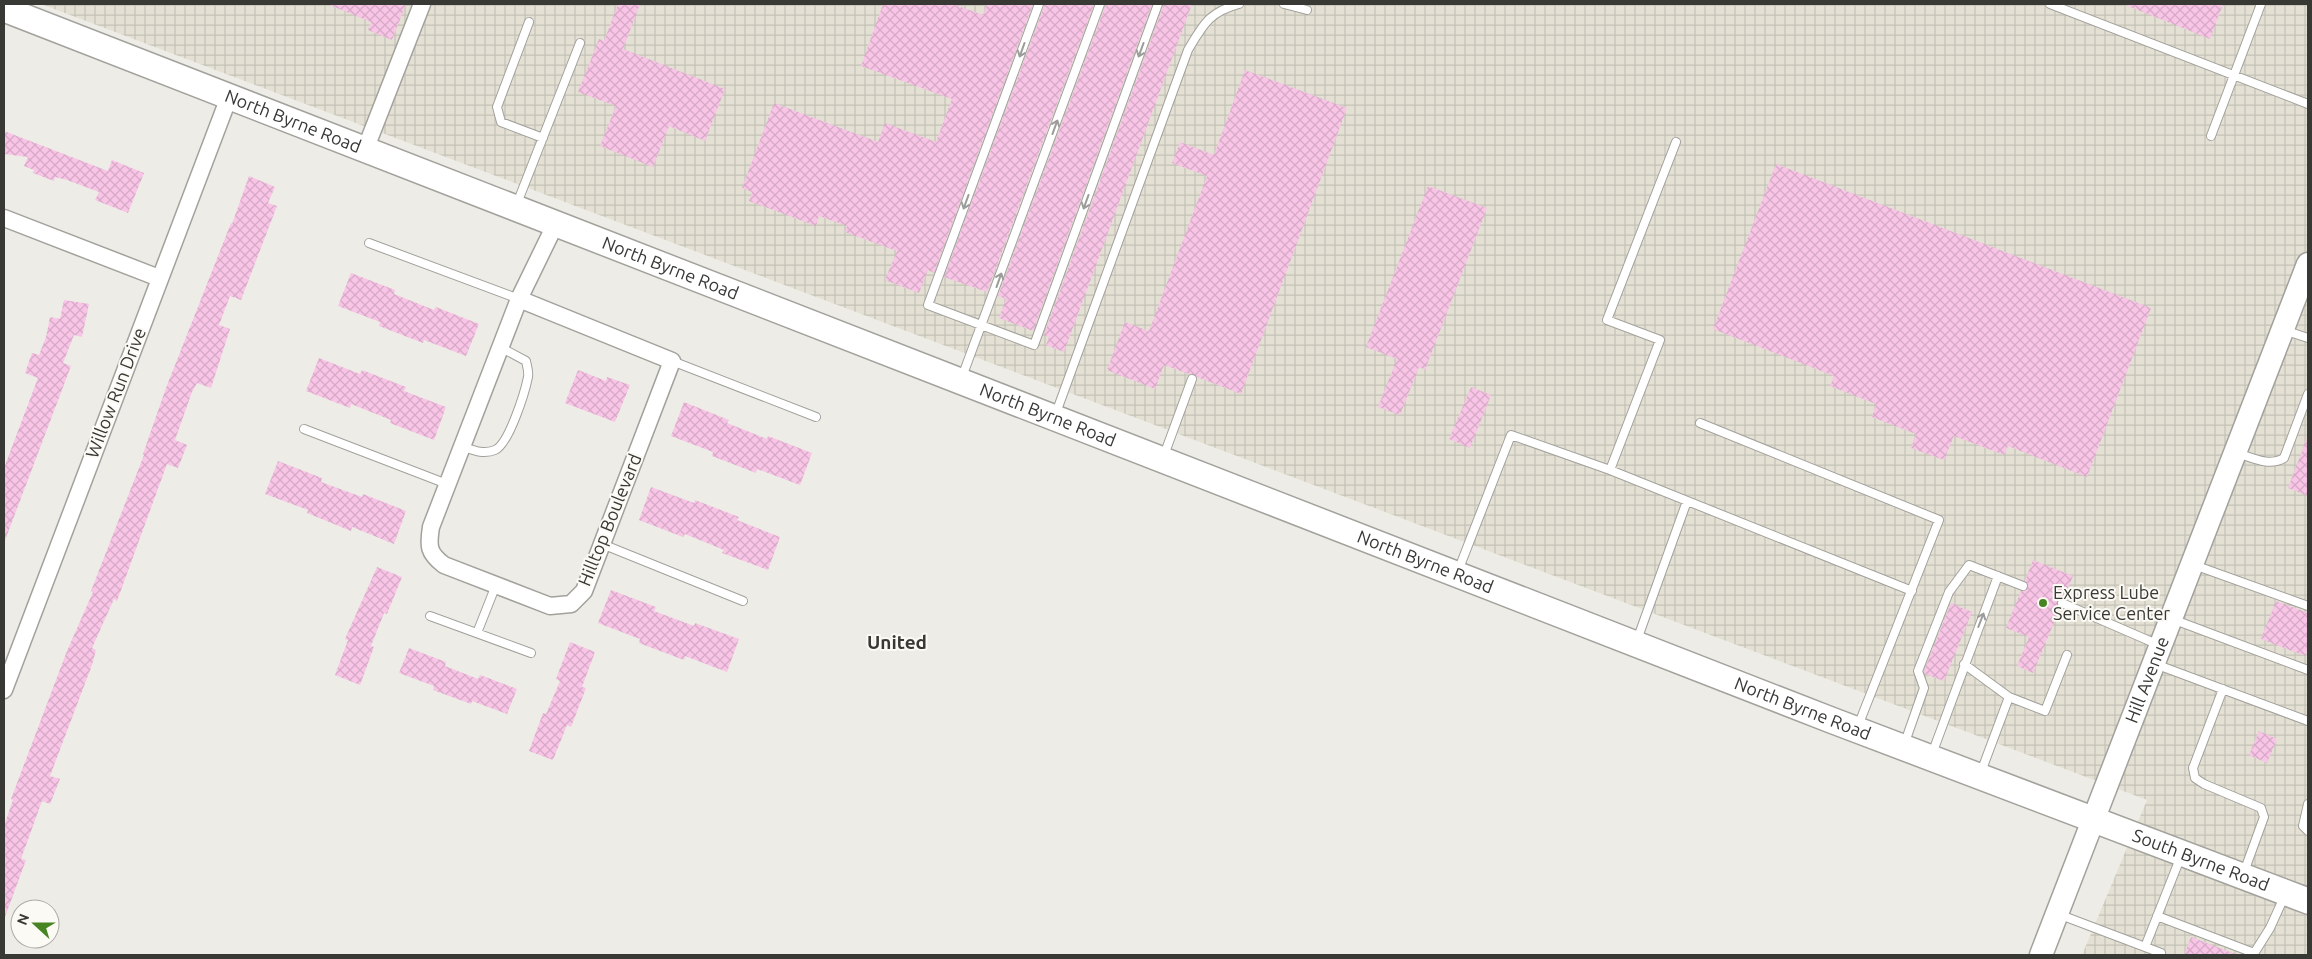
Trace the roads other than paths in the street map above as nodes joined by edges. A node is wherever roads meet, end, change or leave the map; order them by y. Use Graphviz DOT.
graph roads {
  1 [pos="422,4"];
  2 [pos="1039,4"];
  3 [pos="1100,4"];
  4 [pos="1158,4"];
  5 [pos="1239,4"];
  6 [pos="1284,4"];
  7 [pos="2050,4"];
  8 [pos="2262,4"];
  9 [pos="4,9"];
  10 [pos="1307,10"];
  11 [pos="529,22"];
  12 [pos="580,43"];
  13 [pos="2235,75"];
  14 [pos="229,97"];
  15 [pos="2308,104"];
  16 [pos="2211,136"];
  17 [pos="543,138"];
  18 [pos="1676,142"];
  19 [pos="365,150"];
  20 [pos="515,208"];
  21 [pos="4,218"];
  22 [pos="556,223"];
  23 [pos="369,243"];
  24 [pos="2308,264"];
  25 [pos="159,278"];
  26 [pos="518,299"];
  27 [pos="982,325"];
  28 [pos="2283,329"];
  29 [pos="2308,338"];
  30 [pos="500,347"];
  31 [pos="672,360"];
  32 [pos="1192,379"];
  33 [pos="960,381"];
  34 [pos="2308,394"];
  35 [pos="816,417"];
  36 [pos="1054,418"];
  37 [pos="1700,423"];
  38 [pos="304,429"];
  39 [pos="461,446"];
  40 [pos="2235,453"];
  41 [pos="1163,460"];
  42 [pos="1610,470"];
  43 [pos="447,484"];
  44 [pos="1687,502"];
  45 [pos="602,544"];
  46 [pos="2192,564"];
  47 [pos="1457,574"];
  48 [pos="1998,576"];
  49 [pos="496,585"];
  50 [pos="2023,586"];
  51 [pos="1912,591"];
  52 [pos="743,601"];
  53 [pos="2062,603"];
  54 [pos="2308,606"];
  55 [pos="430,616"];
  56 [pos="2171,619"];
  57 [pos="478,633"];
  58 [pos="1635,644"];
  59 [pos="531,653"];
  60 [pos="2157,654"];
  61 [pos="2067,655"];
  62 [pos="1964,664"];
  63 [pos="2308,670"];
  64 [pos="2223,689"];
  65 [pos="4,690"];
  66 [pos="2009,697"];
  67 [pos="2308,721"];
  68 [pos="1857,730"];
  69 [pos="1903,747"];
  70 [pos="1931,758"];
  71 [pos="1979,777"];
  72 [pos="2308,804"];
  73 [pos="2093,820"];
  74 [pos="2308,831"];
  75 [pos="2182,854"];
  76 [pos="2242,876"];
  77 [pos="2297,896"];
  78 [pos="2057,913"];
  79 [pos="2157,916"];
  80 [pos="2146,947"];
  81 [pos="2254,954"];
  82 [pos="2040,955"];
  83 [pos="2160,955"];
  1 -- 19 [label="street"];
  2 -- 27 [label="lane, one-way"];
  27 -- 3 [label="lane, one-way"];
  4 -- 27 [label="lane, one-way"];
  5 -- 36 [label="lane"];
  6 -- 10 [label="lane"];
  7 -- 13 [label="lane"];
  8 -- 13 [label="lane"];
  9 -- 14 [label="main road, North Byrne Road"];
  11 -- 17 [label="lane"];
  12 -- 17 [label="lane"];
  13 -- 15 [label="lane"];
  13 -- 16 [label="lane"];
  14 -- 19 [label="main road, North Byrne Road"];
  14 -- 25 [label="street, Willow Run Drive"];
  17 -- 20 [label="lane"];
  18 -- 42 [label="lane"];
  19 -- 20 [label="main road, North Byrne Road"];
  20 -- 22 [label="main road, North Byrne Road"];
  21 -- 25 [label="street"];
  22 -- 26 [label="street, Hilltop Boulevard"];
  22 -- 33 [label="main road, North Byrne Road"];
  23 -- 26 [label="lane"];
  24 -- 28 [label="main road, Hill Avenue"];
  25 -- 65 [label="street, Willow Run Drive"];
  26 -- 30 [label="street, Hilltop Boulevard"];
  26 -- 31 [label="street"];
  27 -- 33 [label="lane"];
  28 -- 29 [label="lane"];
  28 -- 40 [label="main road, Hill Avenue"];
  30 -- 39 [label="street, Hilltop Boulevard"];
  30 -- 39 [label="lane"];
  31 -- 35 [label="lane"];
  31 -- 45 [label="street, Hilltop Boulevard"];
  32 -- 41 [label="lane"];
  33 -- 36 [label="main road, North Byrne Road"];
  34 -- 40 [label="lane"];
  36 -- 41 [label="main road, North Byrne Road"];
  37 -- 51 [label="lane"];
  38 -- 43 [label="lane"];
  39 -- 43 [label="street, Hilltop Boulevard"];
  40 -- 46 [label="main road, Hill Avenue"];
  41 -- 47 [label="main road, North Byrne Road"];
  42 -- 44 [label="lane"];
  42 -- 47 [label="lane"];
  43 -- 49 [label="street, Hilltop Boulevard"];
  44 -- 51 [label="lane"];
  44 -- 58 [label="lane"];
  45 -- 49 [label="street, Hilltop Boulevard"];
  45 -- 52 [label="lane"];
  46 -- 54 [label="lane"];
  46 -- 56 [label="main road, Hill Avenue"];
  47 -- 58 [label="main road, North Byrne Road"];
  48 -- 50 [label="lane"];
  62 -- 48 [label="lane, one-way"];
  48 -- 69 [label="lane"];
  49 -- 57 [label="lane"];
  51 -- 68 [label="lane"];
  53 -- 60 [label="lane"];
  55 -- 57 [label="lane"];
  56 -- 60 [label="main road, Hill Avenue"];
  56 -- 63 [label="lane"];
  57 -- 59 [label="lane"];
  58 -- 68 [label="main road, North Byrne Road"];
  60 -- 64 [label="lane"];
  60 -- 73 [label="main road, Hill Avenue"];
  61 -- 66 [label="lane"];
  62 -- 66 [label="lane"];
  62 -- 70 [label="lane"];
  64 -- 67 [label="lane"];
  64 -- 76 [label="lane"];
  66 -- 71 [label="lane"];
  68 -- 69 [label="main road, North Byrne Road"];
  69 -- 70 [label="main road, North Byrne Road"];
  70 -- 71 [label="main road, North Byrne Road"];
  71 -- 73 [label="main road, North Byrne Road"];
  72 -- 74 [label="lane"];
  73 -- 75 [label="main road, South Byrne Road"];
  73 -- 78 [label="main road, Hill Avenue"];
  75 -- 76 [label="main road, South Byrne Road"];
  75 -- 79 [label="lane"];
  76 -- 77 [label="main road, South Byrne Road"];
  77 -- 81 [label="lane"];
  78 -- 80 [label="lane"];
  78 -- 82 [label="main road, Hill Avenue"];
  79 -- 80 [label="lane"];
  79 -- 81 [label="lane"];
  80 -- 83 [label="lane"];
}
